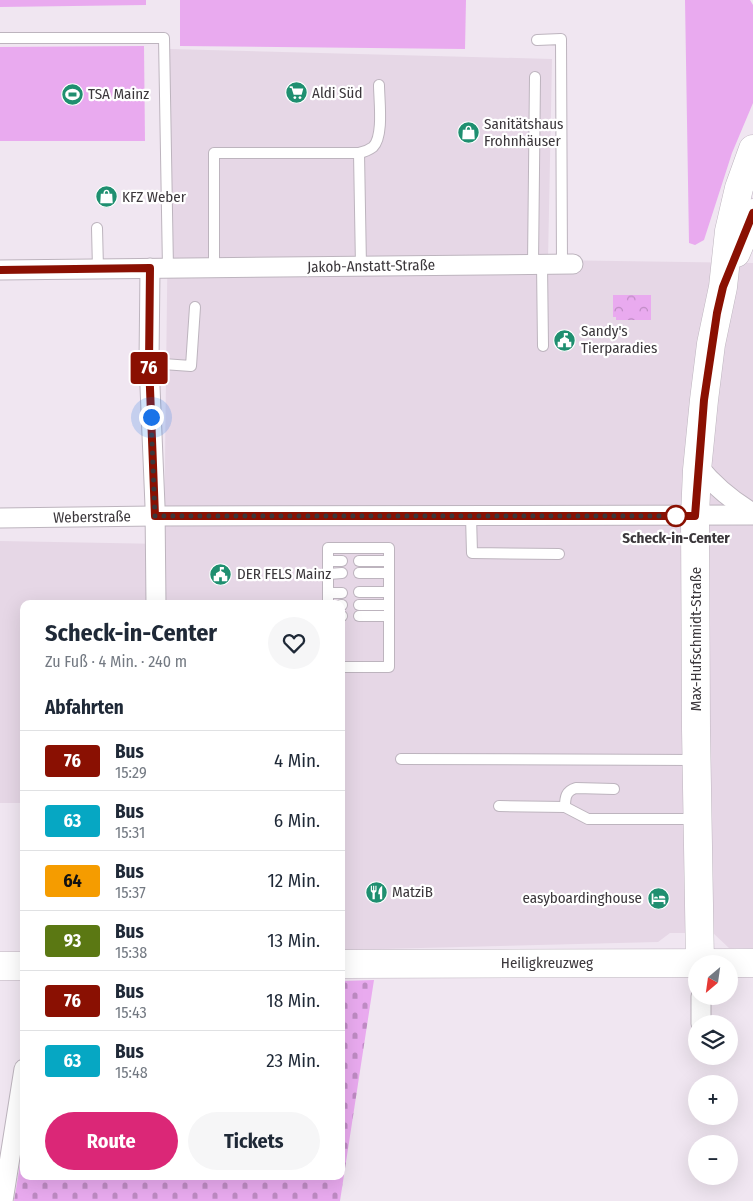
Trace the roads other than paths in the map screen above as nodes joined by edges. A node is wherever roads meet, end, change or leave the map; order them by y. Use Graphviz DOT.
graph roads {
  1 [pos="0,38"];
  2 [pos="536,40"];
  3 [pos="535,77"];
  4 [pos="379,85"];
  5 [pos="753,149"];
  6 [pos="359,153"];
  7 [pos="753,213"];
  8 [pos="97,228"];
  9 [pos="537,264"];
  10 [pos="568,264"];
  11 [pos="361,266"];
  12 [pos="159,268"];
  13 [pos="214,268"];
  14 [pos="98,269"];
  15 [pos="0,270"];
  16 [pos="723,287"];
  17 [pos="195,307"];
  18 [pos="543,346"];
  19 [pos="149,363"];
  20 [pos="698,466"];
  21 [pos="753,514"];
  22 [pos="155,516"];
  23 [pos="471,516"];
  24 [pos="695,516"];
  25 [pos="0,518"];
  26 [pos="559,554"];
  27 [pos="328,561"];
  28 [pos="342,561"];
  29 [pos="359,561"];
  30 [pos="389,561"];
  31 [pos="342,573"];
  32 [pos="359,573"];
  33 [pos="389,573"];
  34 [pos="328,574"];
  35 [pos="342,592"];
  36 [pos="359,592"];
  37 [pos="389,592"];
  38 [pos="328,593"];
  39 [pos="156,600"];
  40 [pos="328,600"];
  41 [pos="389,604"];
  42 [pos="359,605"];
  43 [pos="359,616"];
  44 [pos="389,616"];
  45 [pos="345,667"];
  46 [pos="401,759"];
  47 [pos="697,760"];
  48 [pos="614,789"];
  49 [pos="499,806"];
  50 [pos="565,807"];
  51 [pos="698,819"];
  52 [pos="700,955"];
  53 [pos="688,963"];
  54 [pos="738,963"];
  55 [pos="753,963"];
  56 [pos="345,964"];
  57 [pos="0,966"];
  58 [pos="20,966"];
  59 [pos="20,1094"];
  60 [pos="3,1201"];
  1 -- 12 [label="lane"];
  2 -- 10 [label="lane"];
  3 -- 9 [label="lane"];
  4 -- 6 [label="lane"];
  5 -- 16 [label="street, Max-Hufschmidt-Straße"];
  6 -- 11 [label="lane"];
  6 -- 13 [label="lane"];
  7 -- 16 [label="street, Max-Hufschmidt-Straße"];
  8 -- 14 [label="lane"];
  9 -- 10 [label="street, Jakob-Anstatt-Straße"];
  9 -- 11 [label="street, Jakob-Anstatt-Straße"];
  9 -- 18 [label="lane"];
  11 -- 13 [label="street, Jakob-Anstatt-Straße"];
  12 -- 13 [label="street, Jakob-Anstatt-Straße"];
  12 -- 14 [label="street, Jakob-Anstatt-Straße"];
  12 -- 19 [label="street"];
  14 -- 15 [label="street, Jakob-Anstatt-Straße"];
  16 -- 20 [label="street, Max-Hufschmidt-Straße"];
  17 -- 19 [label="lane"];
  19 -- 22 [label="street"];
  20 -- 21 [label="street, Weberstraße"];
  20 -- 24 [label="street, Max-Hufschmidt-Straße"];
  21 -- 24 [label="street, Weberstraße"];
  22 -- 23 [label="street, Weberstraße"];
  22 -- 25 [label="street, Weberstraße"];
  22 -- 39 [label="street"];
  23 -- 24 [label="street, Weberstraße"];
  23 -- 26 [label="lane"];
  24 -- 47 [label="street, Max-Hufschmidt-Straße"];
  27 -- 28 [label="lane"];
  27 -- 30 [label="lane"];
  27 -- 34 [label="lane"];
  29 -- 30 [label="lane"];
  30 -- 33 [label="lane"];
  31 -- 34 [label="lane"];
  32 -- 33 [label="lane"];
  33 -- 37 [label="lane"];
  34 -- 38 [label="lane"];
  35 -- 38 [label="lane"];
  36 -- 37 [label="lane"];
  37 -- 41 [label="lane"];
  38 -- 40 [label="lane"];
  41 -- 42 [label="lane"];
  41 -- 44 [label="lane"];
  43 -- 44 [label="lane"];
  44 -- 45 [label="lane"];
  46 -- 47 [label="lane"];
  47 -- 51 [label="street, Max-Hufschmidt-Straße"];
  48 -- 50 [label="lane"];
  49 -- 50 [label="lane"];
  50 -- 51 [label="lane"];
  51 -- 52 [label="street, Max-Hufschmidt-Straße"];
  53 -- 56 [label="street, Heiligkreuzweg"];
  54 -- 55 [label="street, Heiligkreuzweg"];
  57 -- 58 [label="street"];
  59 -- 60 [label="street"];
}
